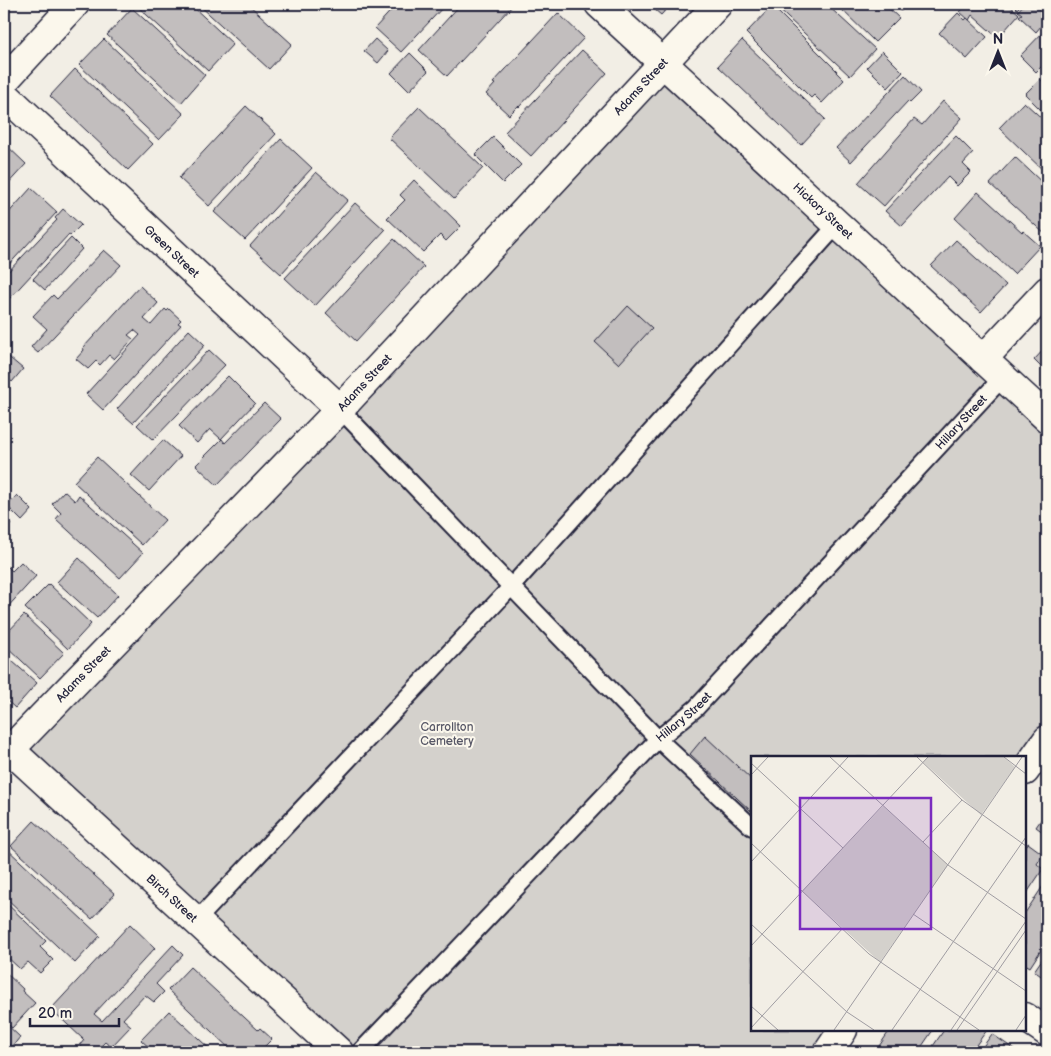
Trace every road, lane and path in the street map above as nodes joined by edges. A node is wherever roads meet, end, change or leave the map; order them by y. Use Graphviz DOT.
graph roads {
  1 [pos="76,4"];
  2 [pos="599,4"];
  3 [pos="718,4"];
  4 [pos="663,64"];
  5 [pos="4,81"];
  6 [pos="4,94"];
  7 [pos="838,224"];
  8 [pos="1047,291"];
  9 [pos="983,358"];
  10 [pos="1003,377"];
  11 [pos="340,409"];
  12 [pos="1047,418"];
  13 [pos="512,586"];
  14 [pos="658,739"];
  15 [pos="1047,740"];
  16 [pos="6,750"];
  17 [pos="1026,770"];
  18 [pos="751,826"];
  19 [pos="196,921"];
  20 [pos="1026,1018"];
  21 [pos="843,1031"];
  22 [pos="1047,1032"];
  23 [pos="339,1052"];
  24 [pos="360,1052"];
  25 [pos="828,1052"];
  1 -- 5 [label="street"];
  2 -- 4 [label="street, Hickory Street"];
  3 -- 4 [label="street, Adams Street"];
  4 -- 7 [label="street, Hickory Street"];
  4 -- 11 [label="street, Adams Street"];
  6 -- 11 [label="street, Green Street"];
  7 -- 9 [label="street, Hickory Street"];
  7 -- 13 [label="lane"];
  8 -- 9 [label="street"];
  9 -- 10 [label="street, Hickory Street"];
  10 -- 12 [label="street, Hickory Street"];
  10 -- 14 [label="lane, Hillary Street"];
  11 -- 13 [label="lane"];
  11 -- 16 [label="street, Adams Street"];
  13 -- 14 [label="lane"];
  13 -- 19 [label="lane"];
  14 -- 18 [label="lane"];
  14 -- 24 [label="lane, Hillary Street"];
  15 -- 17 [label="street"];
  16 -- 19 [label="street, Birch Street"];
  19 -- 23 [label="street, Birch Street"];
  20 -- 22 [label="street"];
  21 -- 25 [label="street"];
}
